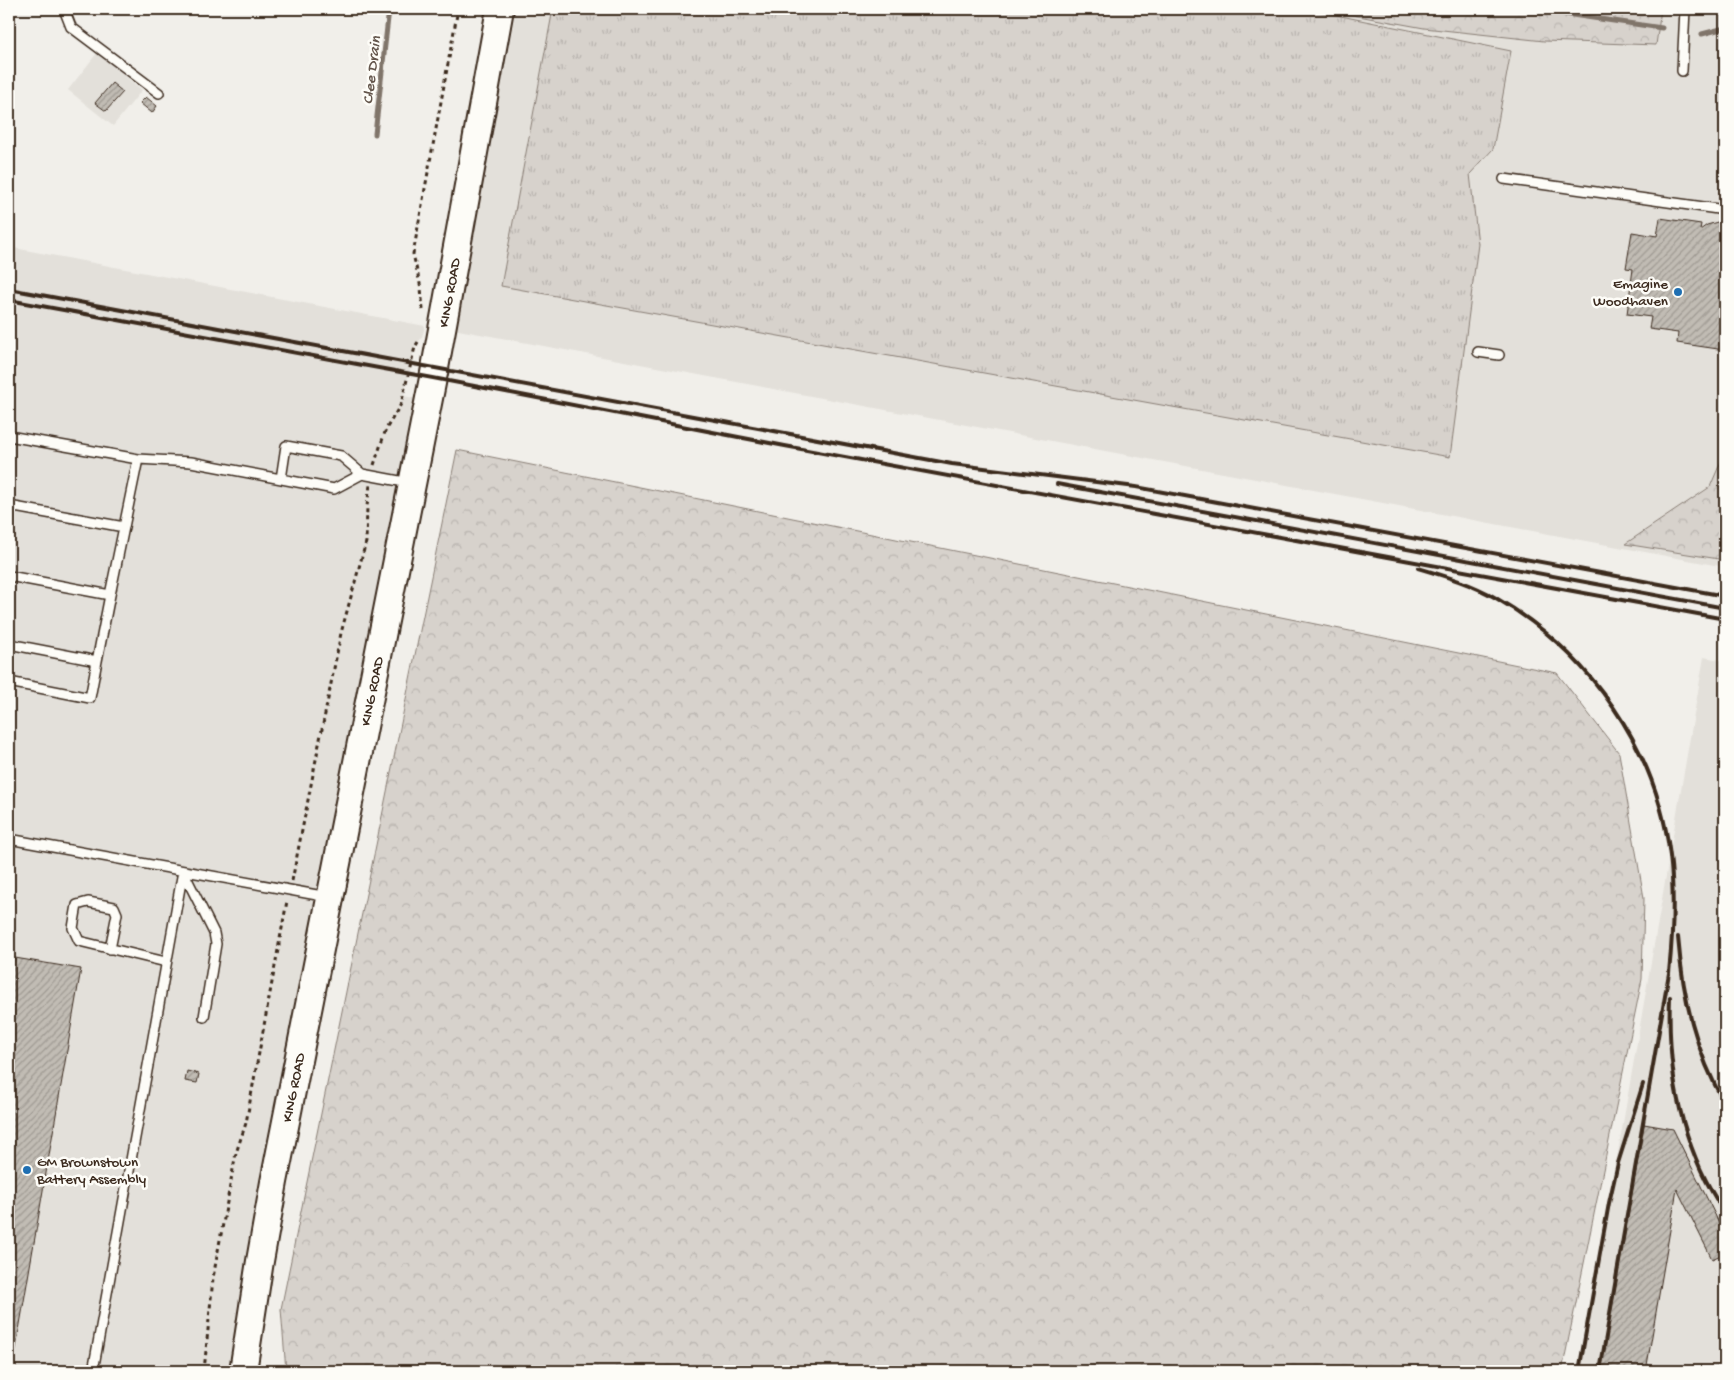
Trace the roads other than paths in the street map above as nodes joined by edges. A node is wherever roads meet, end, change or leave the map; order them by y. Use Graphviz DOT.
graph roads {
  1 [pos="64,9"];
  2 [pos="500,9"];
  3 [pos="1685,9"];
  4 [pos="1682,72"];
  5 [pos="159,93"];
  6 [pos="1504,179"];
  7 [pos="1725,210"];
  8 [pos="1478,352"];
  9 [pos="1499,355"];
  10 [pos="9,436"];
  11 [pos="138,459"];
  12 [pos="362,474"];
  13 [pos="280,479"];
  14 [pos="413,483"];
  15 [pos="9,506"];
  16 [pos="124,527"];
  17 [pos="9,576"];
  18 [pos="110,595"];
  19 [pos="9,644"];
  20 [pos="97,661"];
  21 [pos="9,682"];
  22 [pos="9,839"];
  23 [pos="183,871"];
  24 [pos="331,898"];
  25 [pos="110,949"];
  26 [pos="166,962"];
  27 [pos="204,1017"];
  28 [pos="93,1371"];
  29 [pos="243,1371"];
  1 -- 5 [label="lane"];
  2 -- 14 [label="main road, KING ROAD"];
  3 -- 4 [label="lane"];
  6 -- 7 [label="lane"];
  8 -- 9 [label="lane"];
  10 -- 11 [label="lane"];
  11 -- 13 [label="lane"];
  11 -- 16 [label="lane"];
  12 -- 13 [label="lane"];
  12 -- 13 [label="lane"];
  12 -- 14 [label="lane"];
  14 -- 24 [label="main road, KING ROAD"];
  15 -- 16 [label="lane"];
  16 -- 18 [label="lane"];
  17 -- 18 [label="lane"];
  18 -- 20 [label="lane"];
  19 -- 20 [label="lane"];
  20 -- 21 [label="lane"];
  22 -- 23 [label="lane"];
  23 -- 24 [label="lane"];
  23 -- 26 [label="lane"];
  23 -- 27 [label="lane"];
  24 -- 29 [label="main road, KING ROAD"];
  25 -- 25 [label="lane"];
  25 -- 26 [label="lane"];
  26 -- 28 [label="lane"];
}
